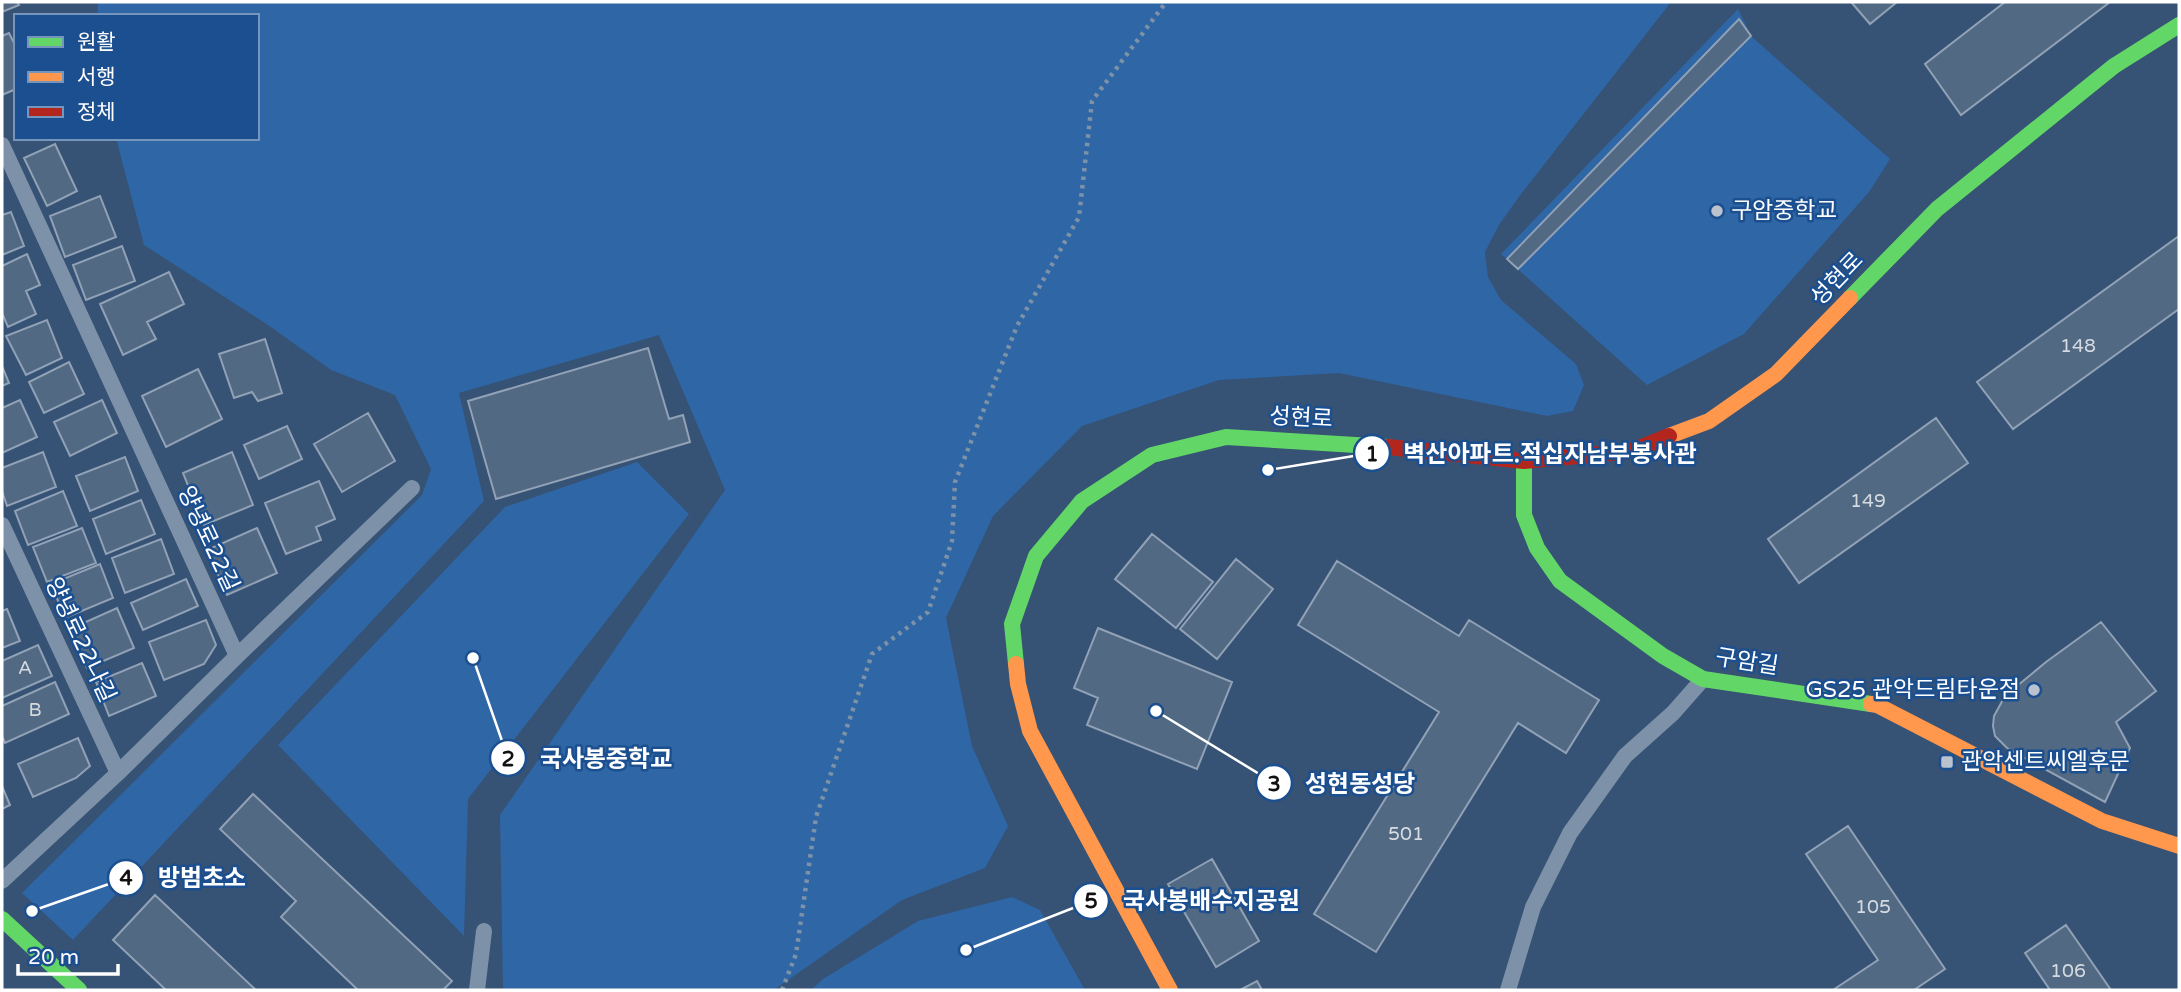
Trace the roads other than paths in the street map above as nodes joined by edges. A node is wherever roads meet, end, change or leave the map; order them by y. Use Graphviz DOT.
graph roads {
  1 [pos="2179,25"];
  2 [pos="2,145"];
  3 [pos="1524,461"];
  4 [pos="412,488"];
  5 [pos="2,525"];
  6 [pos="237,656"];
  7 [pos="1703,679"];
  8 [pos="118,773"];
  9 [pos="2179,846"];
  10 [pos="2,881"];
  11 [pos="2,919"];
  12 [pos="484,932"];
  13 [pos="79,990"];
  14 [pos="477,990"];
  15 [pos="1170,990"];
  16 [pos="1508,990"];
  1 -- 3 [label="street, 성현로"];
  2 -- 6 [label="lane, 양녕로22길"];
  3 -- 7 [label="street, 구암길"];
  3 -- 15 [label="street, 성현로"];
  4 -- 6 [label="lane"];
  5 -- 8 [label="lane, 양녕로22나길"];
  6 -- 8 [label="lane"];
  7 -- 9 [label="street, 구암길"];
  7 -- 16 [label="lane"];
  8 -- 10 [label="lane"];
  11 -- 13 [label="street"];
  12 -- 14 [label="lane"];
}
